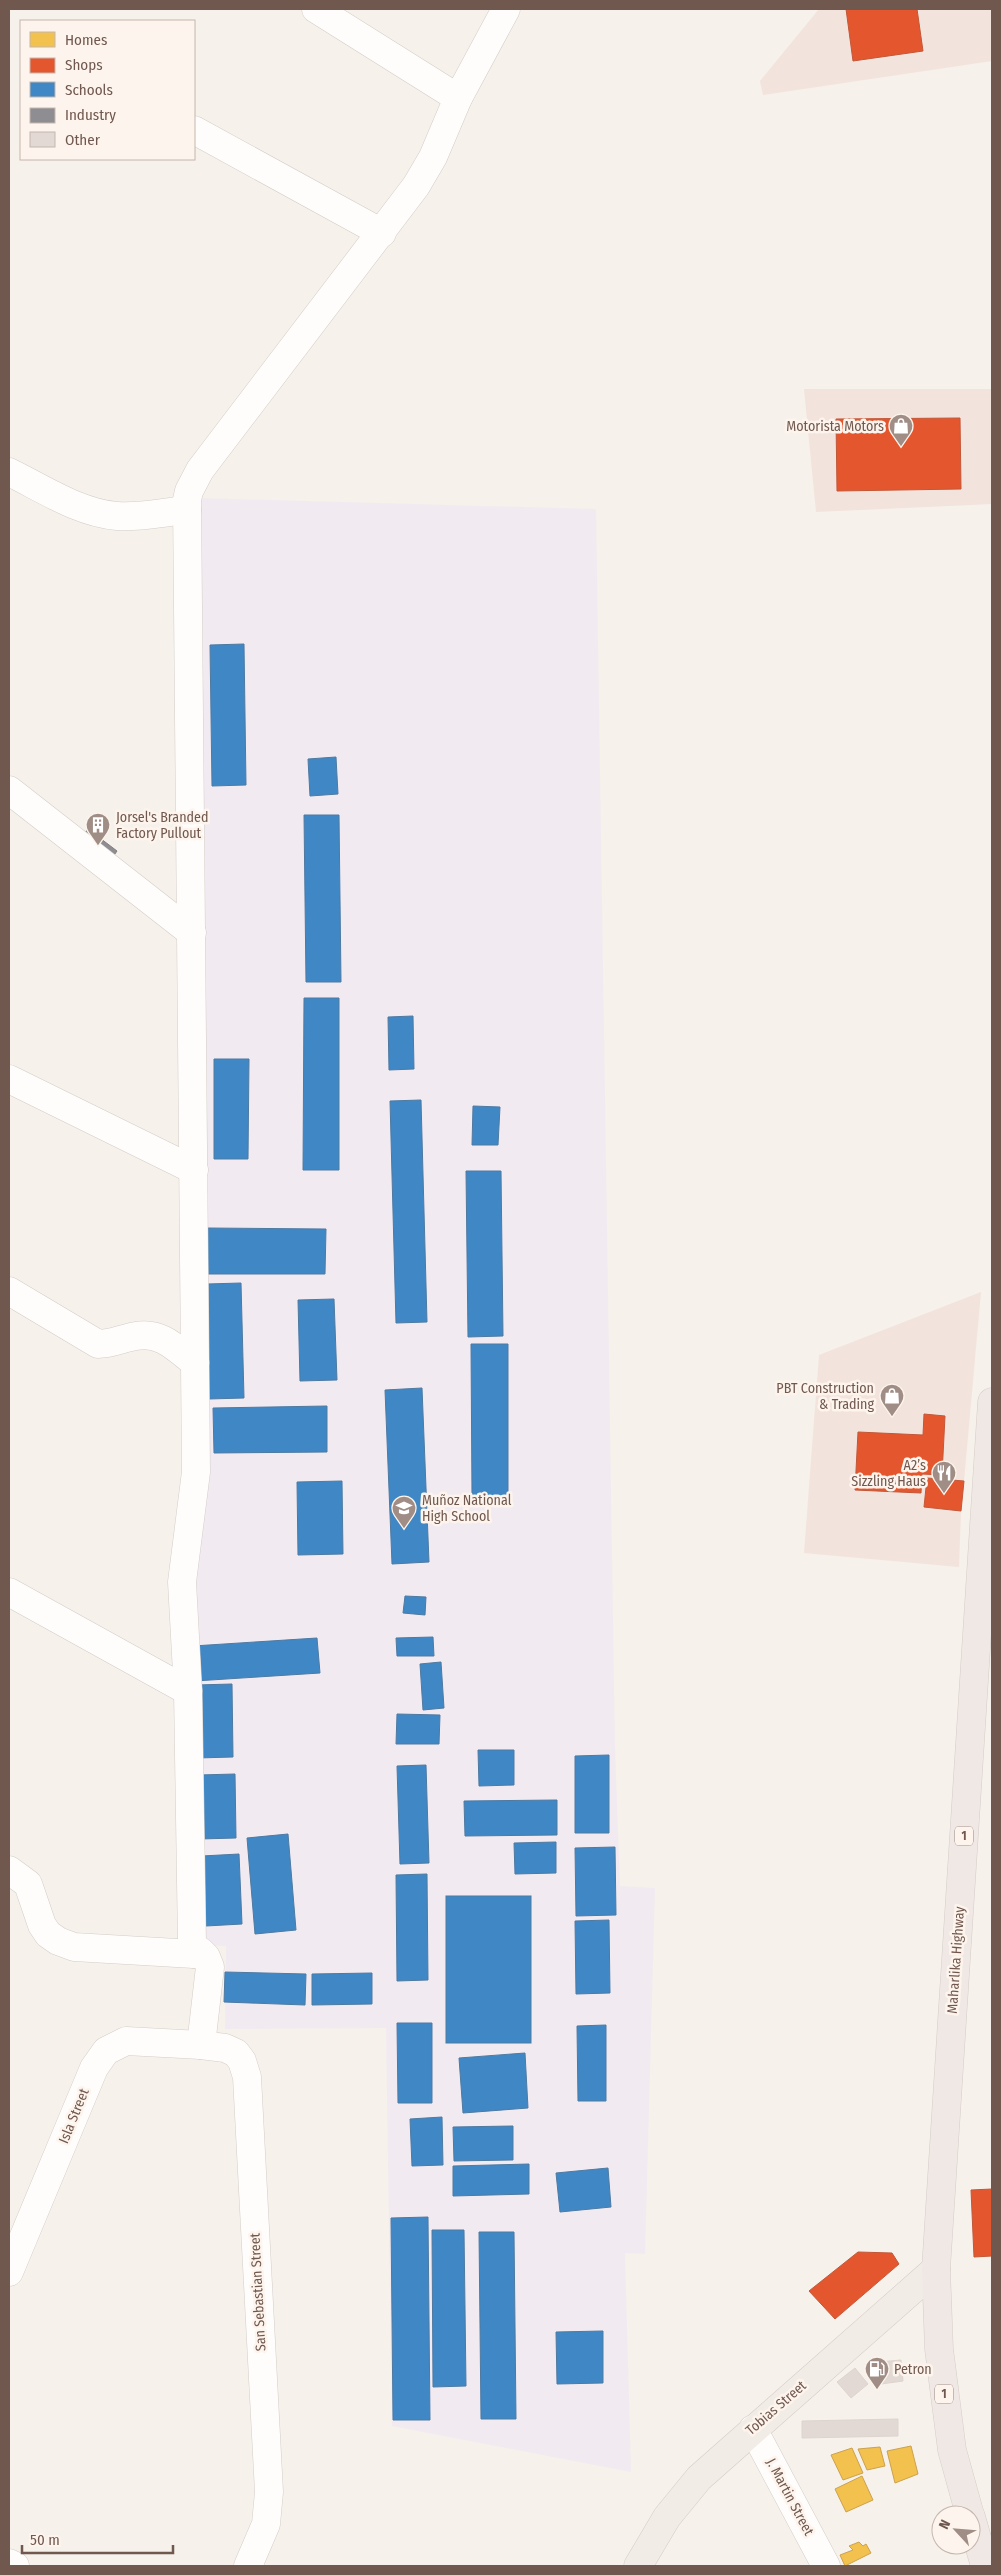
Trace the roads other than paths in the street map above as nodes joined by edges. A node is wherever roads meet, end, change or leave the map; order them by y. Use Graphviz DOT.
graph roads {
  1 [pos="316,9"];
  2 [pos="506,9"];
  3 [pos="458,98"];
  4 [pos="195,131"];
  5 [pos="382,232"];
  6 [pos="9,472"];
  7 [pos="187,510"];
  8 [pos="9,790"];
  9 [pos="192,933"];
  10 [pos="9,1079"];
  11 [pos="194,1170"];
  12 [pos="9,1291"];
  13 [pos="195,1363"];
  14 [pos="992,1402"];
  15 [pos="9,1592"];
  16 [pos="188,1691"];
  17 [pos="9,1870"];
  18 [pos="194,1954"];
  19 [pos="201,2045"];
  20 [pos="936,2269"];
  21 [pos="9,2272"];
  22 [pos="753,2428"];
  23 [pos="968,2505"];
  24 [pos="981,2552"];
  25 [pos="9,2563"];
  26 [pos="15,2566"];
  27 [pos="248,2566"];
  28 [pos="638,2566"];
  29 [pos="826,2566"];
  30 [pos="985,2566"];
  1 -- 3 [label="street"];
  2 -- 3 [label="street"];
  3 -- 5 [label="street"];
  4 -- 5 [label="street"];
  5 -- 7 [label="street"];
  6 -- 7 [label="street"];
  7 -- 9 [label="street"];
  8 -- 9 [label="street"];
  9 -- 11 [label="street"];
  10 -- 11 [label="street"];
  11 -- 13 [label="street"];
  12 -- 13 [label="street"];
  13 -- 16 [label="street"];
  14 -- 20 [label="highway, Maharlika Highway / 1"];
  15 -- 16 [label="street"];
  16 -- 18 [label="street"];
  17 -- 18 [label="street"];
  18 -- 19 [label="street"];
  19 -- 21 [label="street, Isla Street"];
  19 -- 27 [label="street, San Sebastian Street"];
  20 -- 22 [label="main road, Tobias Street"];
  20 -- 23 [label="highway, Maharlika Highway / 1"];
  22 -- 28 [label="main road, Tobias Street"];
  22 -- 29 [label="street, J. Martin Street"];
  24 -- 30 [label="highway, Maharlika Highway / 1"];
  25 -- 26 [label="street"];
}
